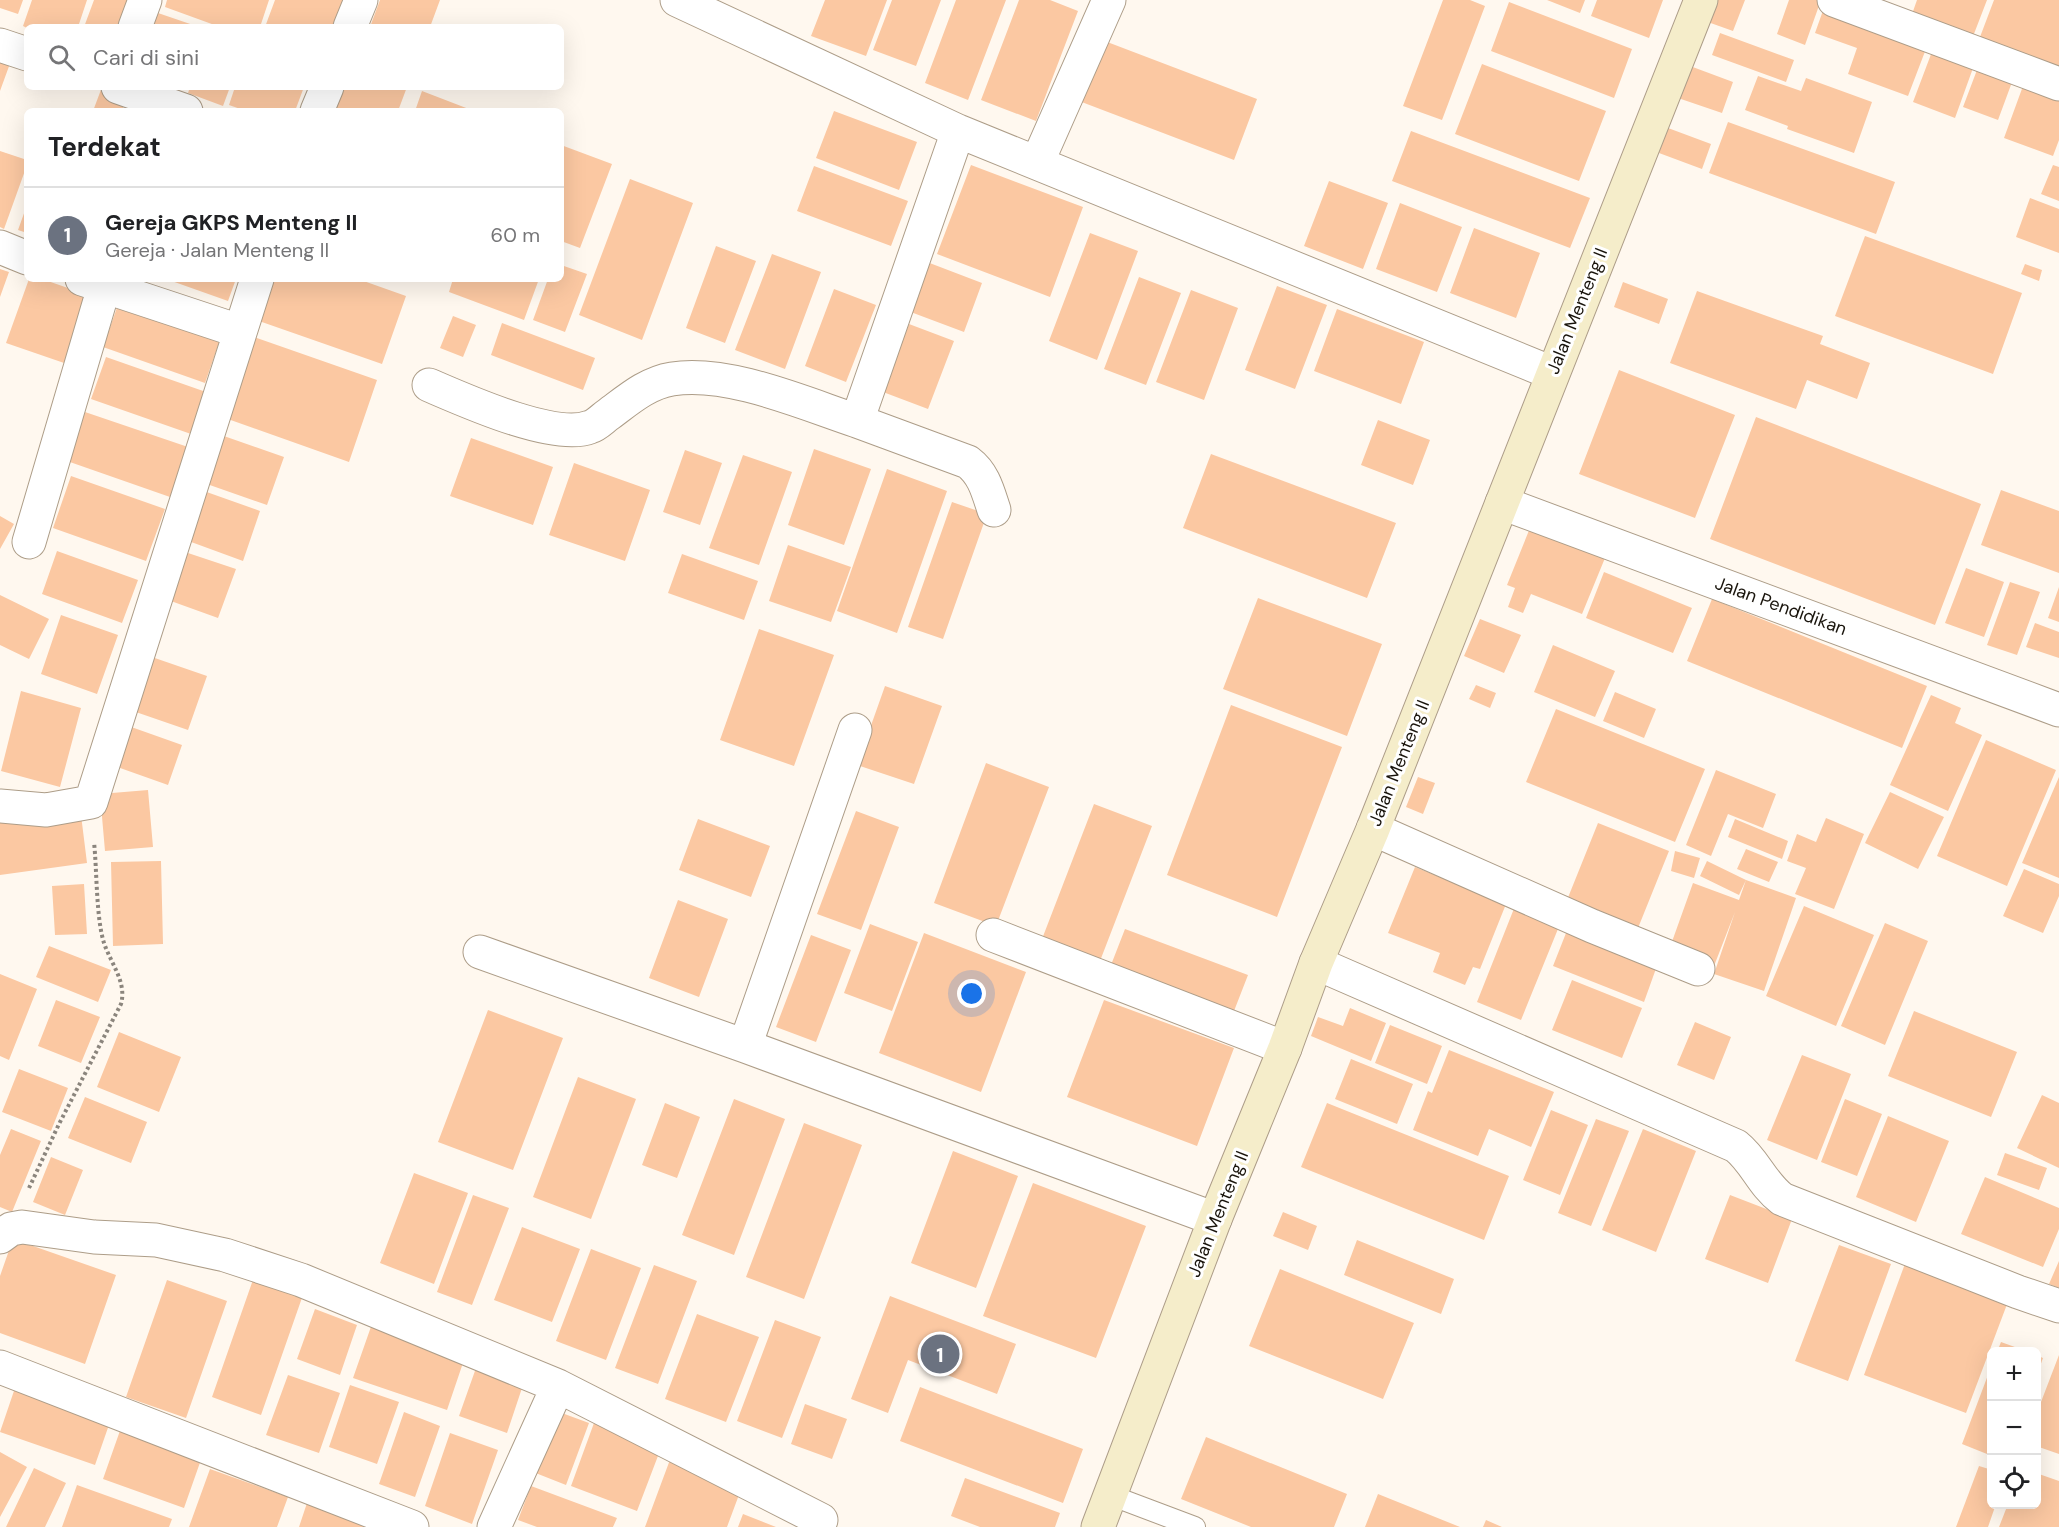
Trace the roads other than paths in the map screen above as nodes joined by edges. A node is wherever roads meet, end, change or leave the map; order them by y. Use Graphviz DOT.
graph roads {
  1 [pos="145,0"];
  2 [pos="361,0"];
  3 [pos="677,0"];
  4 [pos="1109,0"];
  5 [pos="1701,0"];
  6 [pos="1834,0"];
  7 [pos="136,24"];
  8 [pos="351,24"];
  9 [pos="0,45"];
  10 [pos="24,53"];
  11 [pos="2059,84"];
  12 [pos="126,90"];
  13 [pos="326,90"];
  14 [pos="178,108"];
  15 [pos="318,108"];
  16 [pos="958,131"];
  17 [pos="1037,163"];
  18 [pos="0,247"];
  19 [pos="24,257"];
  20 [pos="256,282"];
  21 [pos="93,283"];
  22 [pos="239,331"];
  23 [pos="1552,374"];
  24 [pos="429,385"];
  25 [pos="857,421"];
  26 [pos="1503,503"];
  27 [pos="994,510"];
  28 [pos="29,542"];
  29 [pos="2059,710"];
  30 [pos="855,730"];
  31 [pos="0,806"];
  32 [pos="1373,829"];
  33 [pos="993,935"];
  34 [pos="480,952"];
  35 [pos="1316,963"];
  36 [pos="1698,969"];
  37 [pos="745,1046"];
  38 [pos="1285,1048"];
  39 [pos="1215,1219"];
  40 [pos="11,1232"];
  41 [pos="2059,1306"];
  42 [pos="0,1367"];
  43 [pos="558,1386"];
  44 [pos="1110,1495"];
  45 [pos="821,1520"];
  46 [pos="412,1527"];
  47 [pos="494,1527"];
  48 [pos="1098,1527"];
  49 [pos="1196,1527"];
  1 -- 7 [label="street"];
  2 -- 8 [label="street"];
  3 -- 16 [label="street"];
  4 -- 17 [label="street"];
  5 -- 23 [label="street, Jalan Menteng II"];
  6 -- 11 [label="street"];
  9 -- 10 [label="street"];
  12 -- 14 [label="street"];
  13 -- 15 [label="street"];
  16 -- 17 [label="street"];
  16 -- 25 [label="street"];
  17 -- 23 [label="street"];
  18 -- 19 [label="street"];
  20 -- 22 [label="street"];
  21 -- 22 [label="street"];
  21 -- 28 [label="street"];
  22 -- 31 [label="street"];
  23 -- 26 [label="street, Jalan Menteng II"];
  24 -- 25 [label="street"];
  25 -- 27 [label="street"];
  26 -- 29 [label="street, Jalan Pendidikan"];
  26 -- 32 [label="street, Jalan Menteng II"];
  30 -- 37 [label="street"];
  32 -- 35 [label="street, Jalan Menteng II"];
  32 -- 36 [label="street"];
  33 -- 38 [label="street"];
  34 -- 37 [label="street"];
  35 -- 38 [label="street, Jalan Menteng II"];
  35 -- 41 [label="street"];
  37 -- 39 [label="street"];
  38 -- 39 [label="street, Jalan Menteng II"];
  39 -- 44 [label="street, Jalan Menteng II"];
  40 -- 43 [label="street"];
  42 -- 46 [label="street"];
  43 -- 45 [label="street"];
  43 -- 47 [label="street"];
  44 -- 48 [label="street, Jalan Menteng II"];
  44 -- 49 [label="lane"];
}
